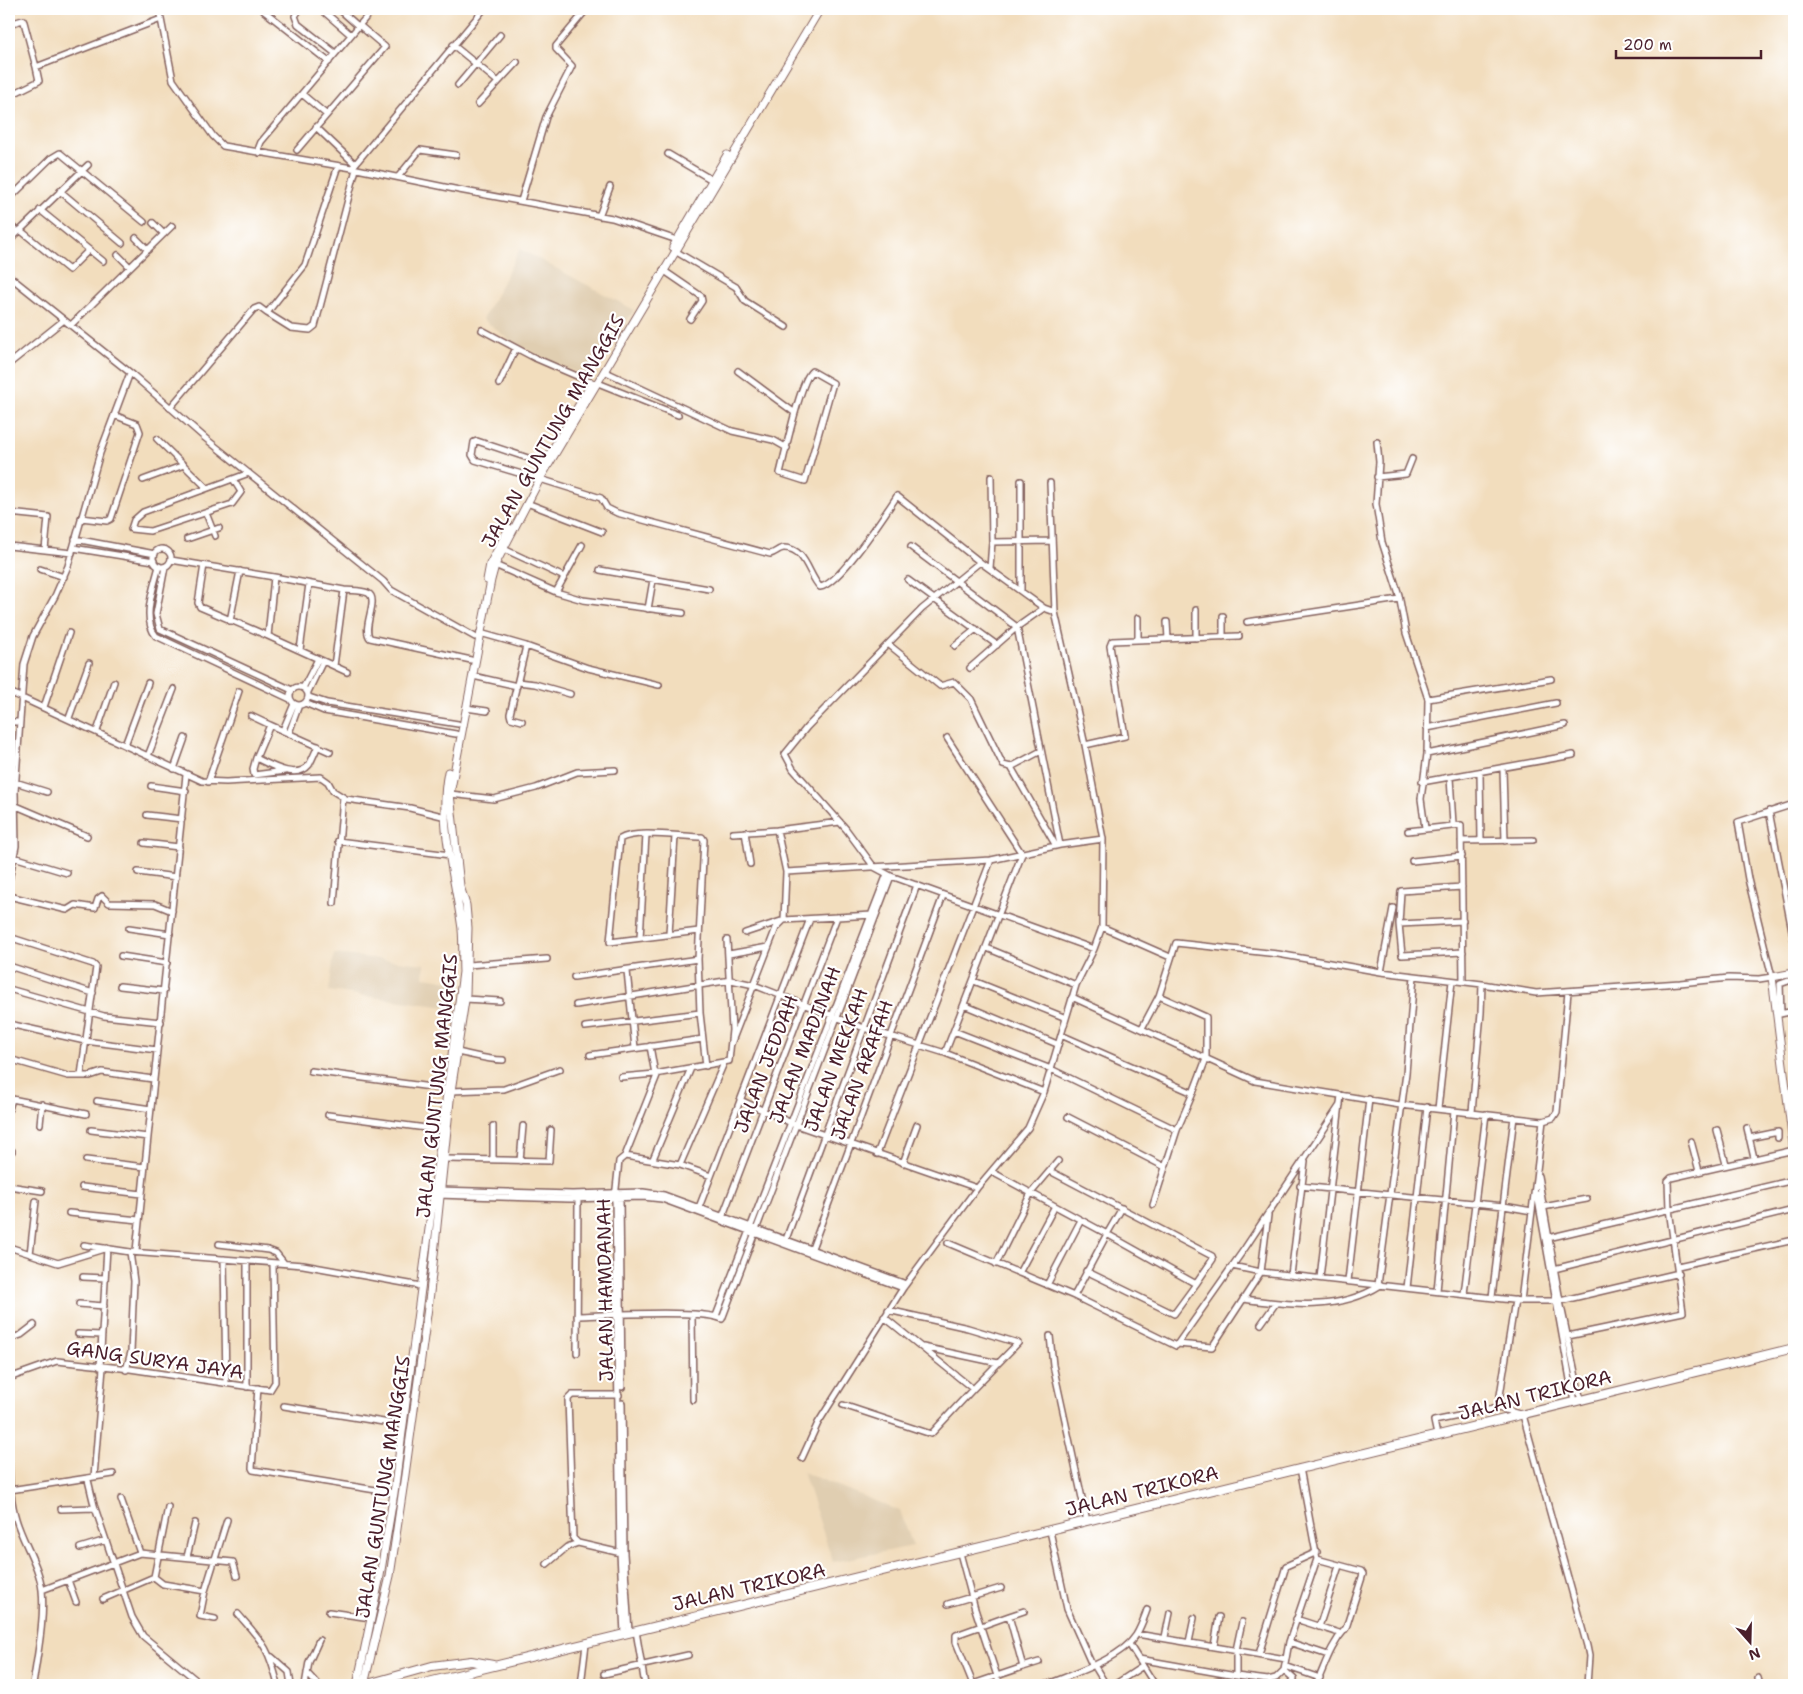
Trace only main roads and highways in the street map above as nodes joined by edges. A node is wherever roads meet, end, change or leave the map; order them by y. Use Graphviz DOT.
graph roads {
  1 [pos="1794,1348"];
  2 [pos="470,1661"];
  3 [pos="498,1666"];
  4 [pos="472,1671"];
  5 [pos="356,1685"];
  6 [pos="364,1685"];
  7 [pos="416,1685"];
  1 -- 3 [label="main road, JALAN TRIKORA"];
  2 -- 3 [label="main road, JALAN TRIKORA"];
  2 -- 4 [label="main road"];
  2 -- 6 [label="main road, JALAN TRIKORA"];
  3 -- 4 [label="main road, JALAN TRIKORA"];
  4 -- 7 [label="main road, JALAN TRIKORA"];
  5 -- 6 [label="main road, JALAN TRIKORA"];
}
